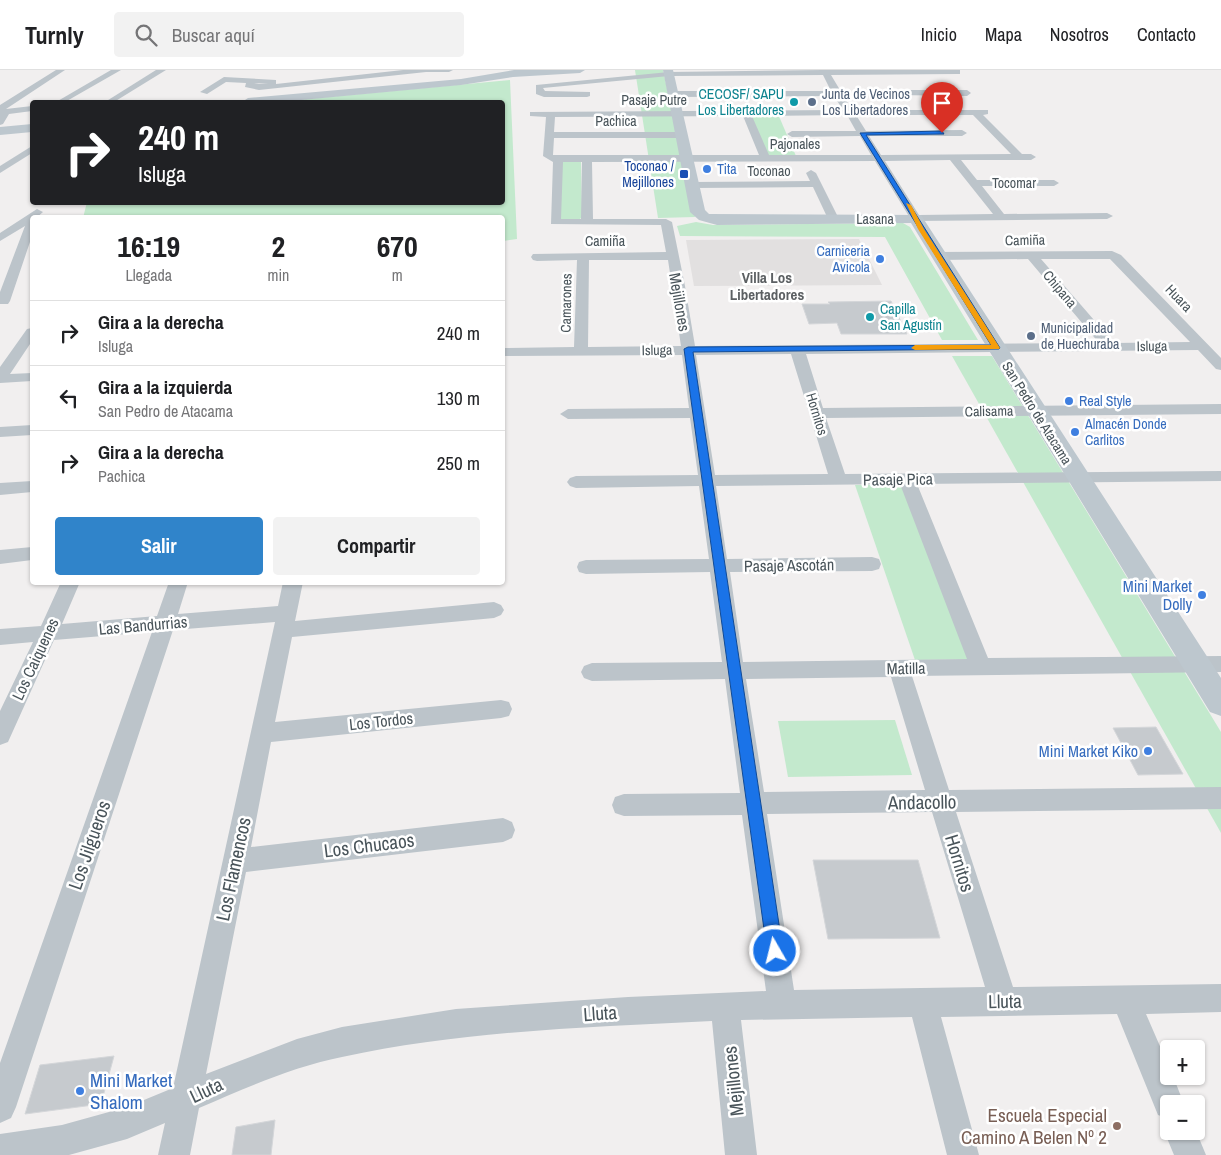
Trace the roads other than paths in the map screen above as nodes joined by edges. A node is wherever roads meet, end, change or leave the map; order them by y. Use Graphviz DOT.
graph roads {
  1 [pos="61,70"];
  2 [pos="117,70"];
  3 [pos="162,70"];
  4 [pos="267,70"];
  5 [pos="394,70"];
  6 [pos="426,70"];
  7 [pos="449,70"];
  8 [pos="534,70"];
  9 [pos="580,70"];
  10 [pos="937,71"];
  11 [pos="669,72"];
  12 [pos="775,72"];
  13 [pos="826,72"];
  14 [pos="957,72"];
  15 [pos="493,77"];
  16 [pos="257,80"];
  17 [pos="890,80"];
  18 [pos="588,81"];
  19 [pos="271,83"];
  20 [pos="770,83"];
  21 [pos="204,92"];
  22 [pos="837,93"];
  23 [pos="967,93"];
  24 [pos="587,94"];
  25 [pos="673,94"];
  26 [pos="64,100"];
  27 [pos="112,100"];
  28 [pos="268,100"];
  29 [pos="30,109"];
  30 [pos="2,112"];
  31 [pos="850,112"];
  32 [pos="916,112"];
  33 [pos="677,113"];
  34 [pos="746,113"];
  35 [pos="784,113"];
  36 [pos="533,114"];
  37 [pos="551,114"];
  38 [pos="587,114"];
  39 [pos="30,122"];
  40 [pos="0,127"];
  41 [pos="30,128"];
  42 [pos="863,133"];
  43 [pos="962,133"];
  44 [pos="792,134"];
  45 [pos="549,135"];
  46 [pos="682,135"];
  47 [pos="30,150"];
  48 [pos="1019,156"];
  49 [pos="1031,156"];
  50 [pos="878,157"];
  51 [pos="953,157"];
  52 [pos="687,158"];
  53 [pos="765,158"];
  54 [pos="804,158"];
  55 [pos="558,159"];
  56 [pos="587,159"];
  57 [pos="0,170"];
  58 [pos="974,183"];
  59 [pos="1054,183"];
  60 [pos="816,184"];
  61 [pos="692,185"];
  62 [pos="1001,216"];
  63 [pos="1107,216"];
  64 [pos="30,218"];
  65 [pos="916,218"];
  66 [pos="833,219"];
  67 [pos="587,222"];
  68 [pos="30,230"];
  69 [pos="0,238"];
  70 [pos="1031,255"];
  71 [pos="1112,255"];
  72 [pos="537,256"];
  73 [pos="583,256"];
  74 [pos="673,256"];
  75 [pos="938,256"];
  76 [pos="3,302"];
  77 [pos="30,335"];
  78 [pos="1108,346"];
  79 [pos="1202,346"];
  80 [pos="996,348"];
  81 [pos="688,349"];
  82 [pos="797,349"];
  83 [pos="581,350"];
  84 [pos="505,352"];
  85 [pos="1221,366"];
  86 [pos="30,377"];
  87 [pos="0,378"];
  88 [pos="1221,409"];
  89 [pos="1036,411"];
  90 [pos="697,413"];
  91 [pos="817,413"];
  92 [pos="568,414"];
  93 [pos="30,430"];
  94 [pos="0,432"];
  95 [pos="1078,477"];
  96 [pos="906,479"];
  97 [pos="1218,479"];
  98 [pos="838,480"];
  99 [pos="707,481"];
  100 [pos="576,482"];
  101 [pos="30,487"];
  102 [pos="0,489"];
  103 [pos="30,554"];
  104 [pos="0,557"];
  105 [pos="872,564"];
  106 [pos="719,566"];
  107 [pos="586,567"];
  108 [pos="70,585"];
  109 [pos="178,585"];
  110 [pos="292,585"];
  111 [pos="494,610"];
  112 [pos="285,621"];
  113 [pos="165,623"];
  114 [pos="47,633"];
  115 [pos="0,637"];
  116 [pos="1197,664"];
  117 [pos="1221,664"];
  118 [pos="981,667"];
  119 [pos="899,668"];
  120 [pos="734,670"];
  121 [pos="592,672"];
  122 [pos="1221,703"];
  123 [pos="501,709"];
  124 [pos="262,733"];
  125 [pos="0,735"];
  126 [pos="1221,798"];
  127 [pos="941,802"];
  128 [pos="754,804"];
  129 [pos="624,805"];
  130 [pos="503,830"];
  131 [pos="235,861"];
  132 [pos="1221,998"];
  133 [pos="1124,999"];
  134 [pos="1003,1001"];
  135 [pos="923,1002"];
  136 [pos="782,1005"];
  137 [pos="725,1006"];
  138 [pos="1165,1095"];
  139 [pos="186,1100"];
  140 [pos="0,1107"];
  141 [pos="1184,1140"];
  142 [pos="0,1150"];
  143 [pos="174,1155"];
  144 [pos="741,1155"];
  145 [pos="963,1155"];
  146 [pos="1190,1155"];
  1 -- 30 [label="street"];
  2 -- 26 [label="street"];
  3 -- 27 [label="street"];
  4 -- 16 [label="street"];
  5 -- 19 [label="street"];
  6 -- 7 [label="street"];
  6 -- 19 [label="street"];
  8 -- 15 [label="street"];
  9 -- 15 [label="street"];
  10 -- 14 [label="street"];
  10 -- 17 [label="street"];
  11 -- 18 [label="street"];
  11 -- 20 [label="street"];
  11 -- 25 [label="street"];
  12 -- 13 [label="street"];
  12 -- 20 [label="street"];
  13 -- 17 [label="street"];
  13 -- 22 [label="street, San Pedro de Atacama"];
  15 -- 28 [label="street"];
  16 -- 19 [label="street"];
  16 -- 19 [label="street"];
  16 -- 21 [label="street"];
  17 -- 23 [label="street"];
  17 -- 32 [label="street"];
  18 -- 24 [label="street"];
  18 -- 24 [label="street"];
  20 -- 22 [label="street"];
  20 -- 25 [label="street"];
  20 -- 35 [label="street"];
  22 -- 31 [label="street, San Pedro de Atacama"];
  24 -- 38 [label="street"];
  25 -- 33 [label="street"];
  29 -- 30 [label="street"];
  30 -- 40 [label="street"];
  31 -- 32 [label="street, Pasaje Putre"];
  31 -- 35 [label="street, Pasaje Putre"];
  31 -- 42 [label="street, San Pedro de Atacama"];
  32 -- 48 [label="street, Pasaje Putre"];
  33 -- 34 [label="street, Pasaje Putre"];
  33 -- 38 [label="street, Pasaje Putre"];
  33 -- 46 [label="street"];
  34 -- 35 [label="street, Pasaje Putre"];
  34 -- 53 [label="street"];
  36 -- 37 [label="street, Pasaje Putre"];
  37 -- 38 [label="street, Pasaje Putre"];
  37 -- 45 [label="street"];
  39 -- 40 [label="street"];
  40 -- 41 [label="street"];
  42 -- 43 [label="street"];
  42 -- 44 [label="street"];
  42 -- 50 [label="street, San Pedro de Atacama"];
  45 -- 46 [label="street, Pachica"];
  45 -- 55 [label="street"];
  46 -- 52 [label="street"];
  47 -- 57 [label="street"];
  48 -- 49 [label="street, Pajonales"];
  48 -- 51 [label="street, Pajonales"];
  50 -- 51 [label="street, Pajonales"];
  50 -- 54 [label="street, Pajonales"];
  50 -- 65 [label="street, San Pedro de Atacama"];
  51 -- 58 [label="street"];
  52 -- 53 [label="street, Pajonales"];
  52 -- 56 [label="street, Pajonales"];
  52 -- 61 [label="street"];
  53 -- 54 [label="street, Pajonales"];
  54 -- 60 [label="street"];
  55 -- 56 [label="street, Pajonales"];
  55 -- 67 [label="street"];
  56 -- 67 [label="street"];
  58 -- 59 [label="street, Tocomar"];
  58 -- 62 [label="street"];
  60 -- 61 [label="street, Toconao"];
  60 -- 66 [label="street"];
  61 -- 66 [label="street, Lasana"];
  62 -- 63 [label="street, Lasana"];
  62 -- 65 [label="street, Lasana"];
  64 -- 69 [label="street"];
  65 -- 66 [label="street, Lasana"];
  65 -- 75 [label="street, San Pedro de Atacama"];
  67 -- 74 [label="street, Mejillones"];
  68 -- 76 [label="street"];
  70 -- 71 [label="street, Camiña"];
  70 -- 75 [label="street, Camiña"];
  70 -- 78 [label="street, Chipana"];
  71 -- 79 [label="street, Huara"];
  72 -- 73 [label="street, Camiña"];
  73 -- 74 [label="street, Camiña"];
  73 -- 83 [label="street, Camarones"];
  74 -- 81 [label="street, Mejillones"];
  75 -- 80 [label="street, San Pedro de Atacama"];
  77 -- 87 [label="street"];
  78 -- 79 [label="street, Isluga"];
  78 -- 80 [label="street, Isluga"];
  79 -- 85 [label="street, Huara"];
  80 -- 82 [label="street, Isluga"];
  80 -- 89 [label="street, San Pedro de Atacama"];
  81 -- 82 [label="street, Isluga"];
  81 -- 83 [label="street, Isluga"];
  81 -- 90 [label="street, Mejillones"];
  82 -- 91 [label="street, Hornitos"];
  83 -- 84 [label="street, Isluga"];
  86 -- 87 [label="street"];
  88 -- 89 [label="street, Calisama"];
  89 -- 91 [label="street, Calisama"];
  89 -- 95 [label="street, San Pedro de Atacama"];
  90 -- 92 [label="street"];
  90 -- 99 [label="street, Mejillones"];
  91 -- 98 [label="street, Hornitos"];
  93 -- 94 [label="street"];
  95 -- 96 [label="street, Pasaje Pica"];
  95 -- 97 [label="street, Pasaje Pica"];
  95 -- 116 [label="street, San Pedro de Atacama"];
  96 -- 98 [label="street, Pasaje Pica"];
  96 -- 118 [label="street"];
  98 -- 99 [label="street, Pasaje Pica"];
  99 -- 100 [label="street, Pasaje Pica"];
  99 -- 106 [label="street, Mejillones"];
  101 -- 102 [label="street"];
  103 -- 104 [label="street"];
  105 -- 106 [label="street, Pasaje Ascotán"];
  106 -- 107 [label="street, Pasaje Ascotán"];
  106 -- 120 [label="street, Mejillones"];
  108 -- 114 [label="street, Los Caiquenes"];
  109 -- 113 [label="street, Los Jilgueros"];
  110 -- 112 [label="street, Los Flamencos"];
  111 -- 112 [label="street, Las Bandurrias"];
  112 -- 113 [label="street, Las Bandurrias"];
  112 -- 124 [label="street, Los Flamencos"];
  113 -- 114 [label="street, Las Bandurrias"];
  113 -- 140 [label="street, Los Jilgueros"];
  114 -- 115 [label="street, Las Bandurrias"];
  114 -- 125 [label="street, Los Caiquenes"];
  116 -- 117 [label="street, Matilla"];
  116 -- 118 [label="street, Matilla"];
  116 -- 122 [label="street, San Pedro de Atacama"];
  118 -- 119 [label="street, Matilla"];
  119 -- 120 [label="street, Matilla"];
  119 -- 127 [label="street, Hornitos"];
  120 -- 121 [label="street, Matilla"];
  120 -- 128 [label="street, Mejillones"];
  123 -- 124 [label="street, Los Tordos"];
  124 -- 131 [label="street, Los Flamencos"];
  126 -- 127 [label="street, Andacollo"];
  127 -- 128 [label="street, Andacollo"];
  127 -- 134 [label="street, Hornitos"];
  128 -- 129 [label="street, Andacollo"];
  128 -- 136 [label="street, Mejillones"];
  130 -- 131 [label="street, Los Chucaos"];
  131 -- 139 [label="street, Los Flamencos"];
  132 -- 133 [label="street, Lluta"];
  133 -- 134 [label="street, Lluta"];
  133 -- 138 [label="street"];
  134 -- 135 [label="street, Lluta"];
  135 -- 136 [label="street, Lluta"];
  135 -- 145 [label="street"];
  136 -- 137 [label="street, Lluta"];
  137 -- 139 [label="street, Lluta"];
  137 -- 144 [label="street, Mejillones"];
  139 -- 142 [label="street, Lluta"];
  139 -- 143 [label="street, Los Flamencos"];
  141 -- 146 [label="street"];
}
